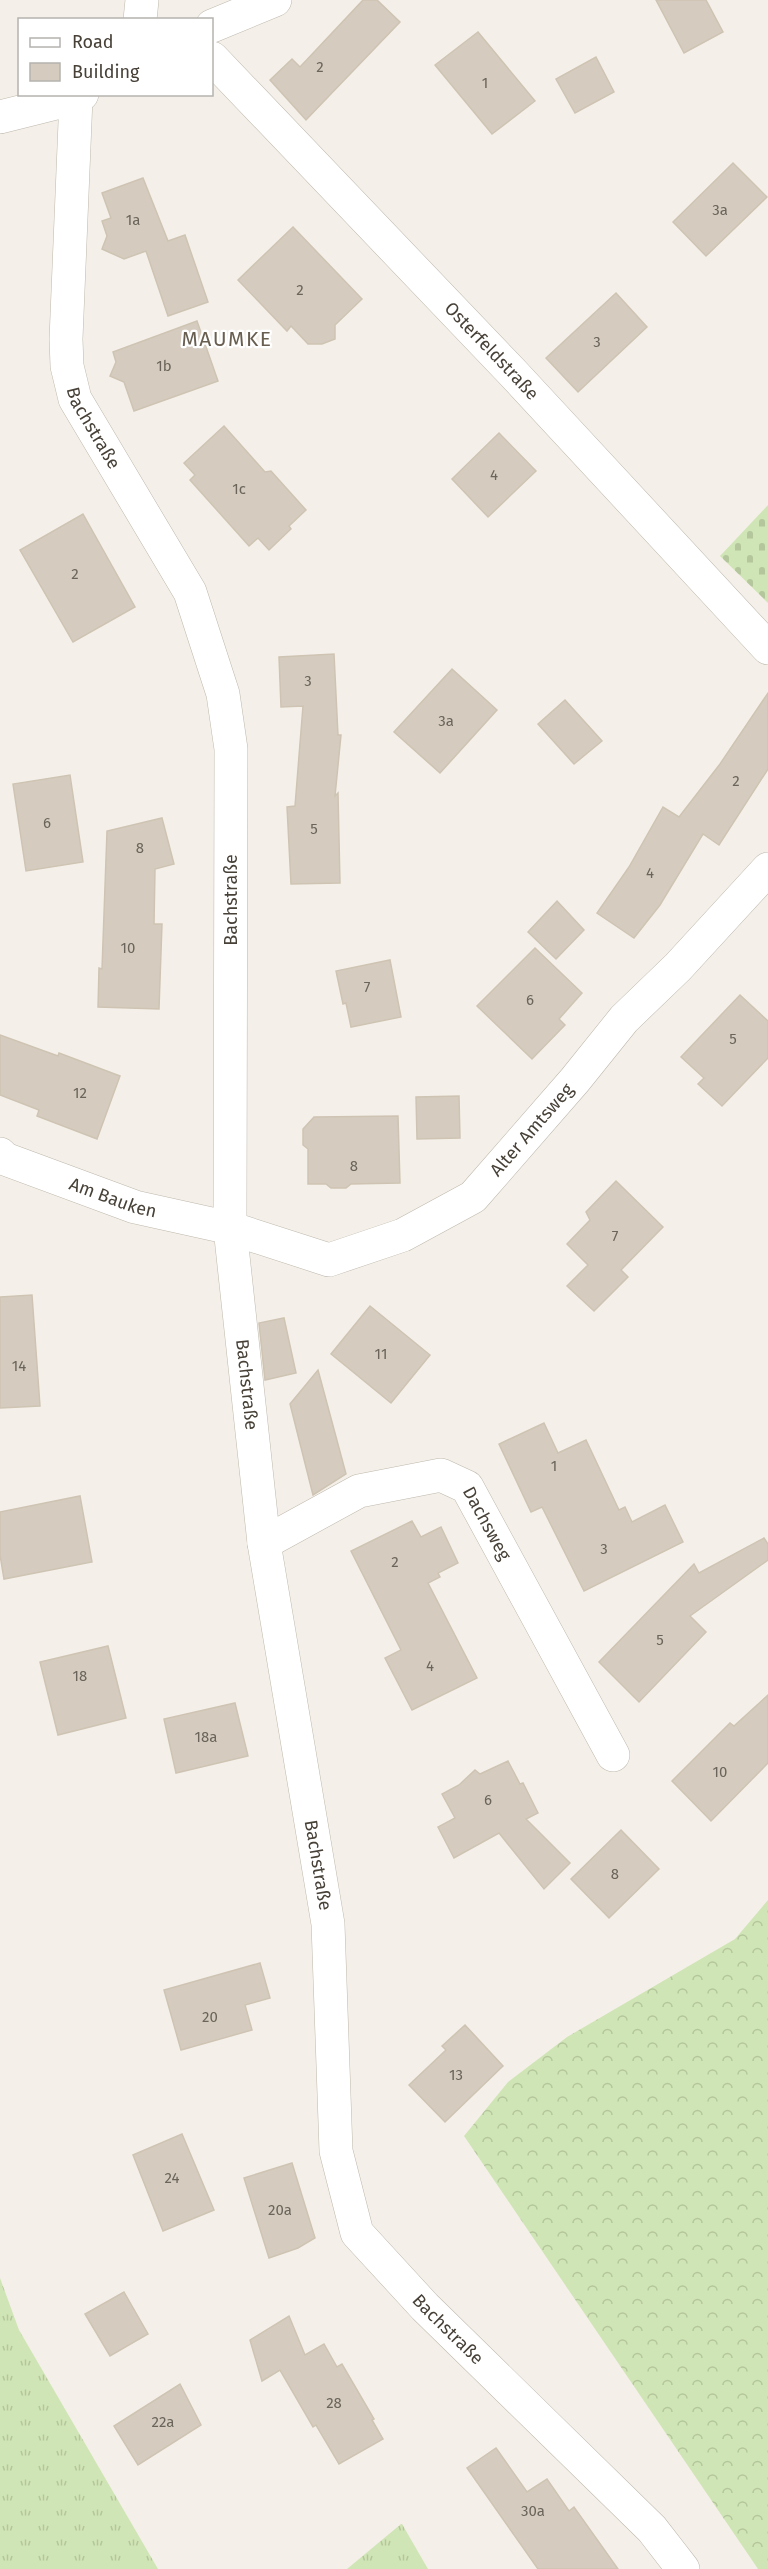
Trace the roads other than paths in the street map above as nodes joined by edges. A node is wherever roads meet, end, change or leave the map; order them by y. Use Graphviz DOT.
graph roads {
  1 [pos="276,0"];
  2 [pos="213,26"];
  3 [pos="213,59"];
  4 [pos="79,96"];
  5 [pos="0,117"];
  6 [pos="768,648"];
  7 [pos="768,869"];
  8 [pos="0,1154"];
  9 [pos="230,1228"];
  10 [pos="264,1543"];
  11 [pos="613,1755"];
  12 [pos="683,2569"];
  1 -- 2 [label="street"];
  3 -- 6 [label="street, Osterfeldstraße"];
  4 -- 5 [label="street"];
  4 -- 9 [label="street, Bachstraße"];
  7 -- 9 [label="street, Alter Amtsweg"];
  8 -- 9 [label="street, Am Bauken"];
  9 -- 10 [label="street, Bachstraße"];
  10 -- 11 [label="street, Dachsweg"];
  10 -- 12 [label="street, Bachstraße"];
}
